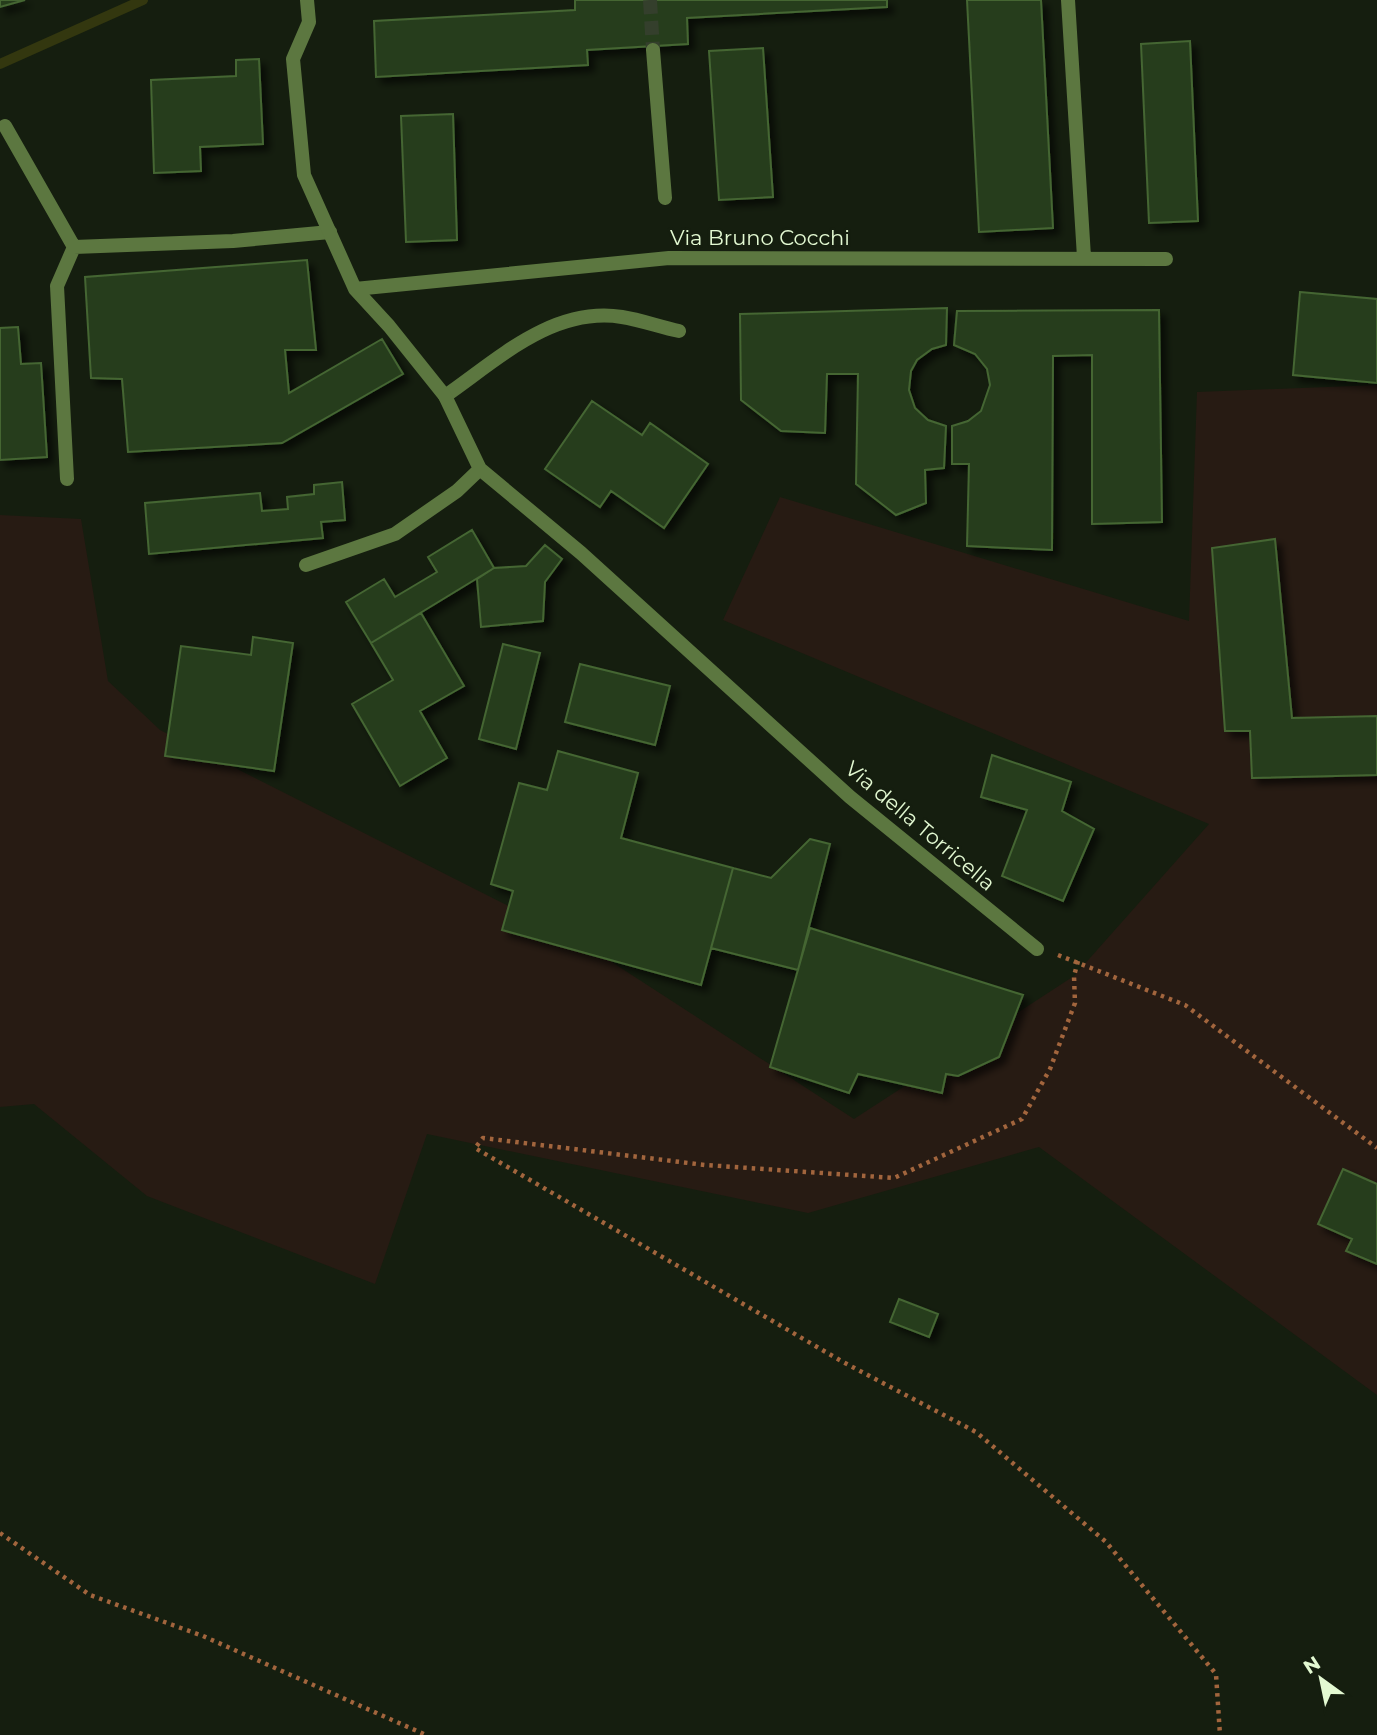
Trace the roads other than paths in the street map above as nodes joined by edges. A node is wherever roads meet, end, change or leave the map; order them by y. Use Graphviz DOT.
graph roads {
  1 [pos="307,0"];
  2 [pos="1068,0"];
  3 [pos="653,50"];
  4 [pos="5,126"];
  5 [pos="665,198"];
  6 [pos="330,232"];
  7 [pos="74,247"];
  8 [pos="1084,257"];
  9 [pos="1166,260"];
  10 [pos="355,289"];
  11 [pos="679,331"];
  12 [pos="445,396"];
  13 [pos="480,469"];
  14 [pos="67,479"];
  15 [pos="306,565"];
  16 [pos="1037,949"];
  1 -- 6 [label="street, Via della Torricella"];
  2 -- 8 [label="street"];
  3 -- 5 [label="street"];
  4 -- 7 [label="street"];
  6 -- 7 [label="street"];
  6 -- 10 [label="street, Via della Torricella"];
  7 -- 14 [label="street"];
  8 -- 9 [label="street, Via Bruno Cocchi"];
  8 -- 10 [label="street, Via Bruno Cocchi"];
  10 -- 12 [label="street, Via della Torricella"];
  11 -- 12 [label="street"];
  12 -- 13 [label="street, Via della Torricella"];
  13 -- 15 [label="street"];
  13 -- 16 [label="street, Via della Torricella"];
}
